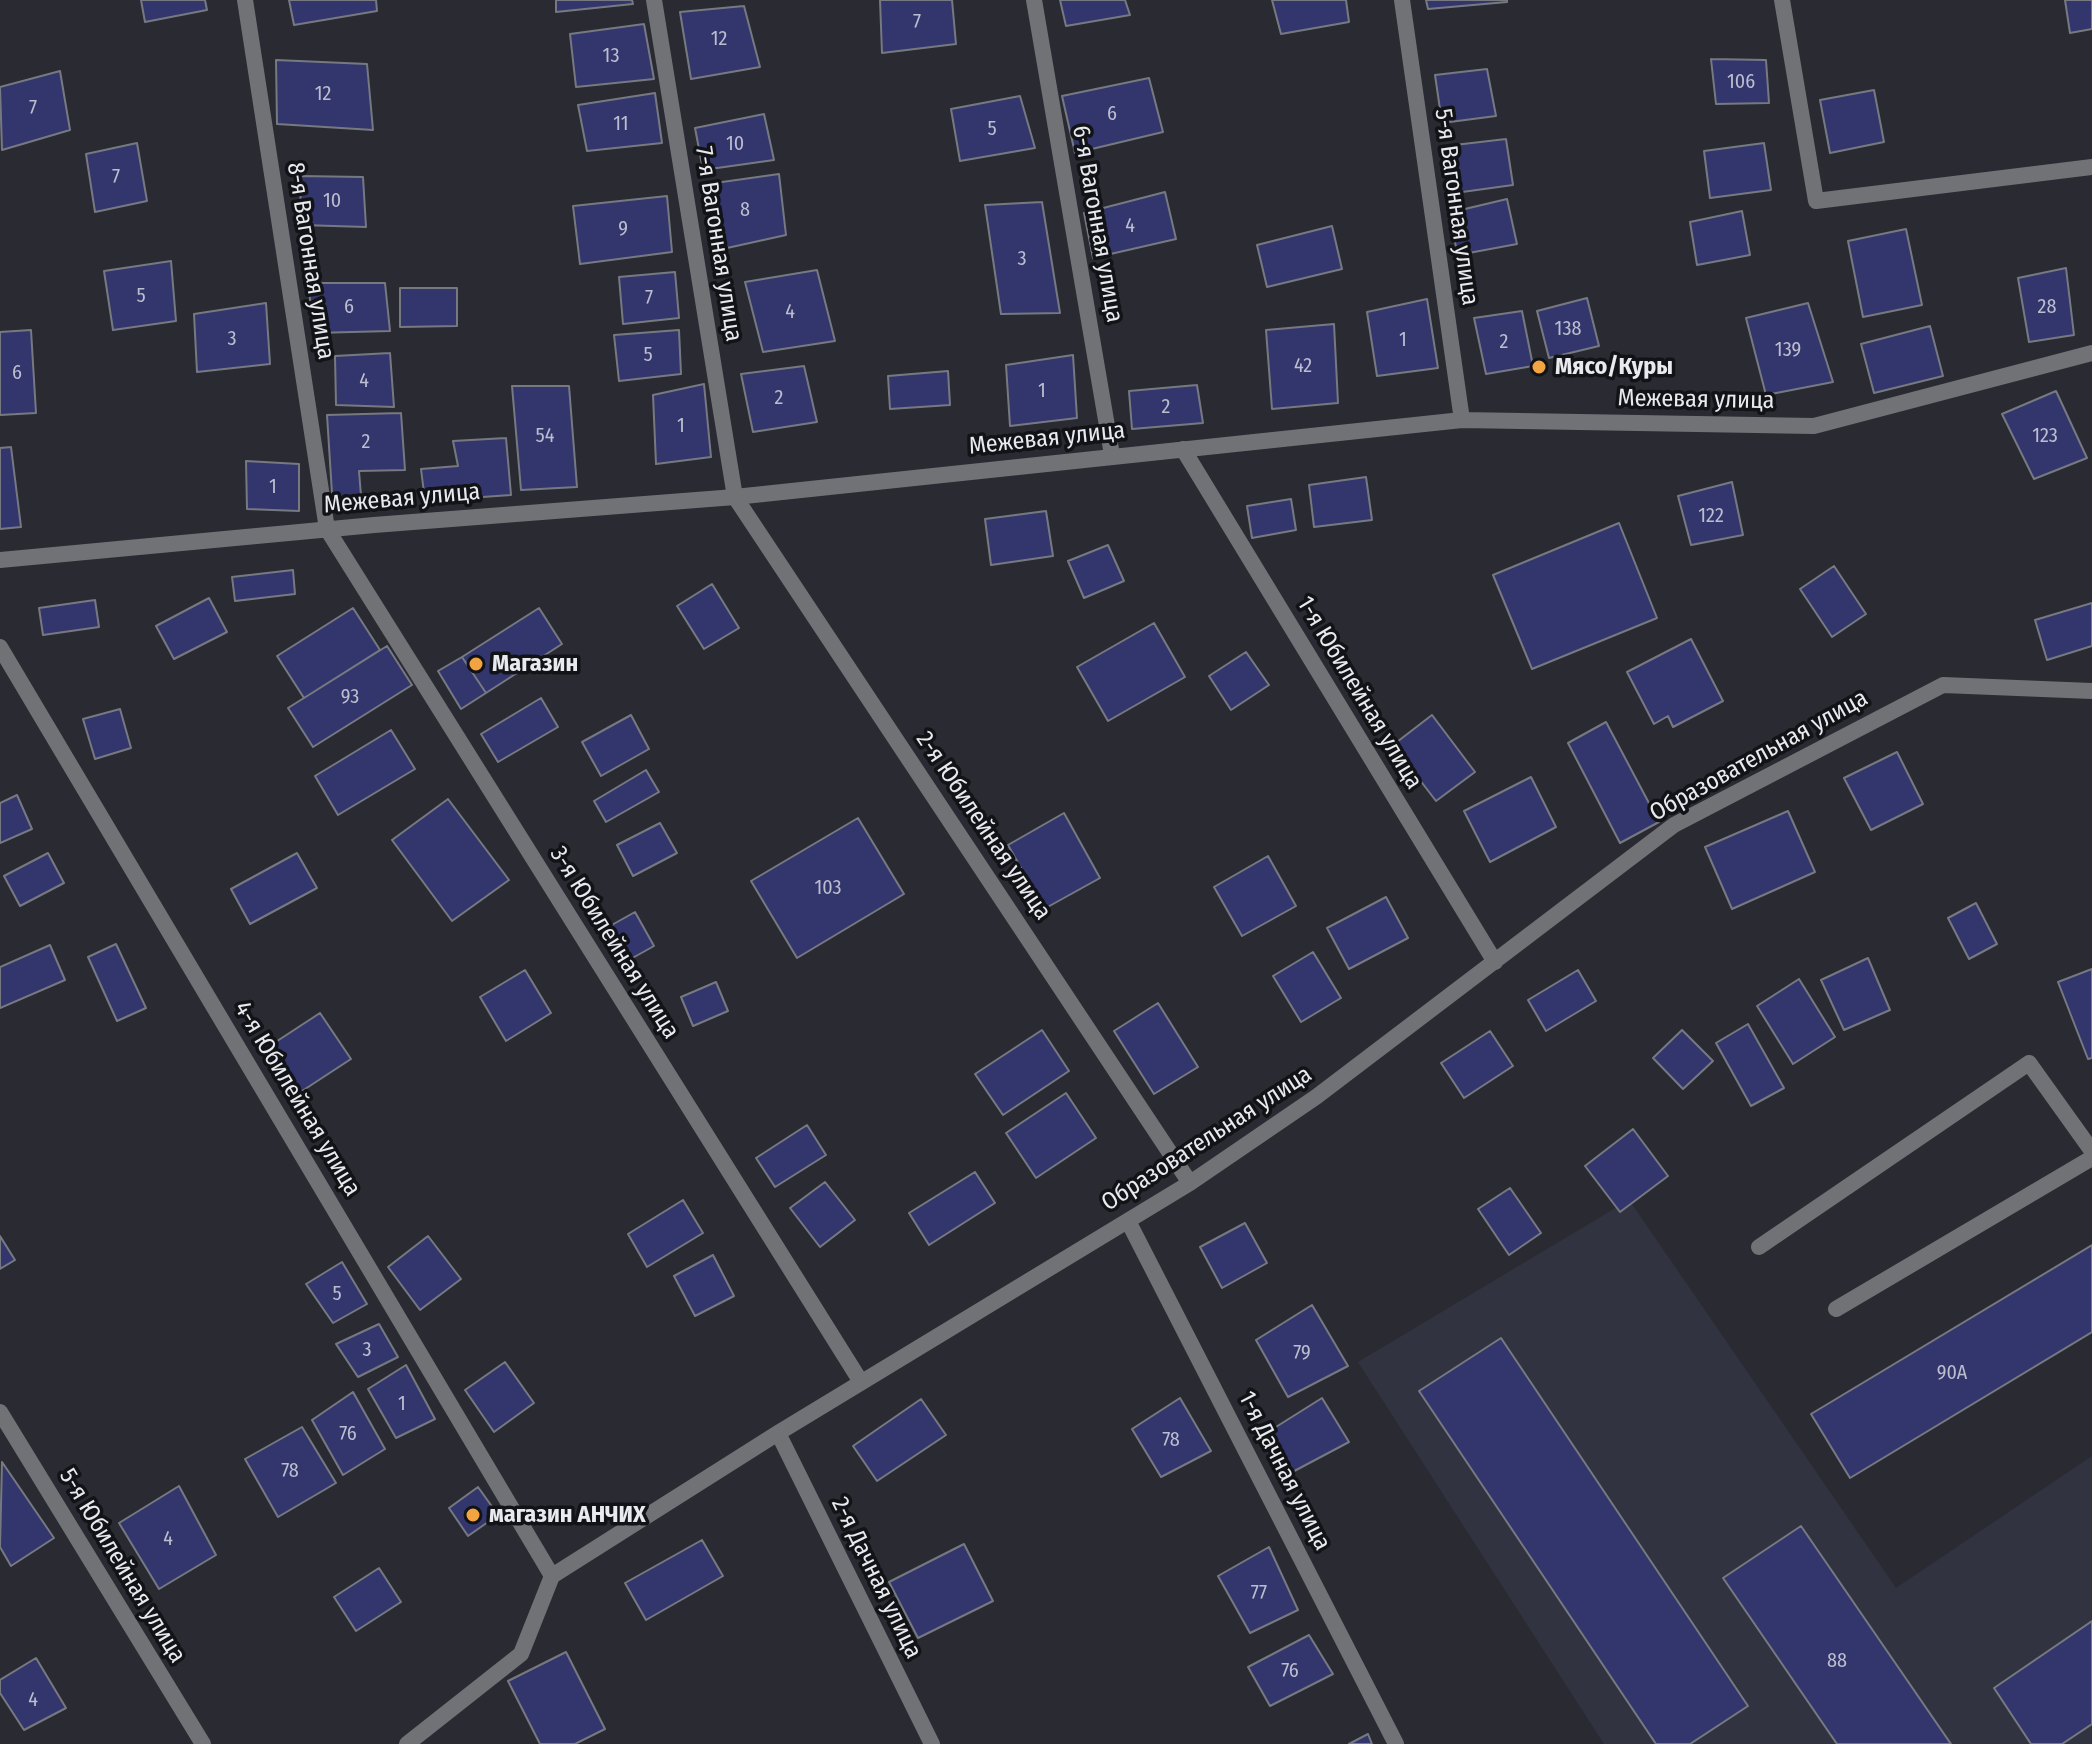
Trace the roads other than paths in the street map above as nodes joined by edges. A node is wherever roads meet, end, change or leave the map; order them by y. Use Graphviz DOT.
graph roads {
  1 [pos="245,0"];
  2 [pos="654,0"];
  3 [pos="1034,0"];
  4 [pos="1402,0"];
  5 [pos="1782,0"];
  6 [pos="2092,167"];
  7 [pos="2092,353"];
  8 [pos="1462,420"];
  9 [pos="1183,449"];
  10 [pos="1112,455"];
  11 [pos="735,497"];
  12 [pos="327,529"];
  13 [pos="0,560"];
  14 [pos="0,647"];
  15 [pos="2092,691"];
  16 [pos="1495,962"];
  17 [pos="2092,1151"];
  18 [pos="2092,1158"];
  19 [pos="1190,1183"];
  20 [pos="1128,1221"];
  21 [pos="1759,1247"];
  22 [pos="1836,1309"];
  23 [pos="861,1382"];
  24 [pos="0,1412"];
  25 [pos="778,1433"];
  26 [pos="552,1576"];
  27 [pos="412,1743"];
  28 [pos="203,1744"];
  29 [pos="932,1744"];
  30 [pos="1396,1744"];
  1 -- 12 [label="street, 8-я Вагонная улица"];
  2 -- 11 [label="street, 7-я Вагонная улица"];
  3 -- 10 [label="street, 6-я Вагонная улица"];
  4 -- 8 [label="street, 5-я Вагонная улица"];
  5 -- 6 [label="street"];
  7 -- 8 [label="street, Межевая улица"];
  8 -- 9 [label="street, Межевая улица"];
  9 -- 10 [label="street, Межевая улица"];
  9 -- 16 [label="street, 1-я Юбилейная улица"];
  10 -- 11 [label="street, Межевая улица"];
  11 -- 12 [label="street, Межевая улица"];
  11 -- 19 [label="street, 2-я Юбилейная улица"];
  12 -- 13 [label="street, Межевая улица"];
  12 -- 23 [label="street, 3-я Юбилейная улица"];
  14 -- 26 [label="street, 4-я Юбилейная улица"];
  15 -- 16 [label="street, Образовательная улица"];
  16 -- 19 [label="street, Образовательная улица"];
  17 -- 21 [label="street"];
  18 -- 22 [label="street"];
  19 -- 20 [label="street, Образовательная улица"];
  20 -- 23 [label="street, Образовательная улица"];
  20 -- 30 [label="street, 1-я Дачная улица"];
  23 -- 25 [label="street, Образовательная улица"];
  24 -- 28 [label="street, 5-я Юбилейная улица"];
  25 -- 26 [label="street, Образовательная улица"];
  25 -- 29 [label="street, 2-я Дачная улица"];
  26 -- 27 [label="street"];
}
